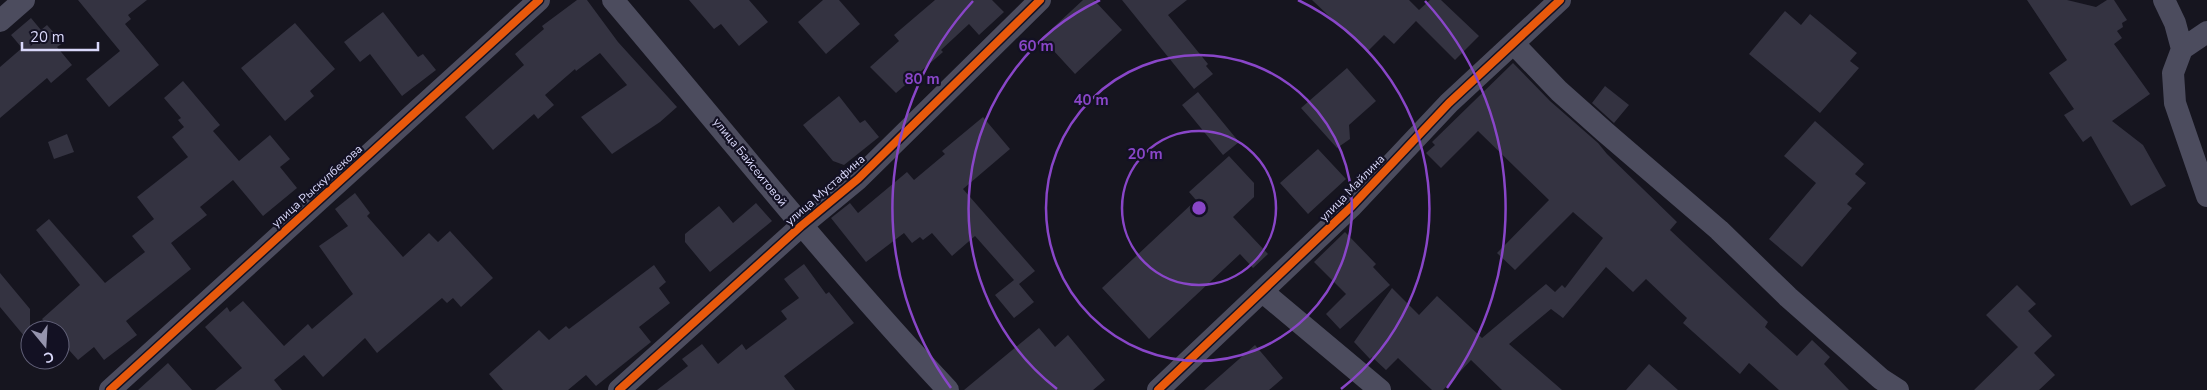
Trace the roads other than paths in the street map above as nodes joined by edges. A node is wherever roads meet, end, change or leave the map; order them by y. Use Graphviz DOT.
graph roads {
  1 [pos="24,0"];
  2 [pos="540,0"];
  3 [pos="614,0"];
  4 [pos="1040,0"];
  5 [pos="1560,0"];
  6 [pos="2164,0"];
  7 [pos="0,21"];
  8 [pos="2207,32"];
  9 [pos="1514,44"];
  10 [pos="2182,49"];
  11 [pos="2207,196"];
  12 [pos="801,226"];
  13 [pos="1263,292"];
  14 [pos="110,390"];
  15 [pos="619,390"];
  16 [pos="948,390"];
  17 [pos="1158,390"];
  18 [pos="1380,390"];
  19 [pos="1898,390"];
  1 -- 7 [label="street"];
  2 -- 14 [label="street, улица Рыскулбекова"];
  3 -- 12 [label="street, улица Байсеитовой"];
  4 -- 12 [label="street, улица Мустафина"];
  5 -- 9 [label="street, улица Майлина"];
  6 -- 10 [label="street"];
  8 -- 10 [label="street"];
  9 -- 13 [label="street, улица Майлина"];
  9 -- 19 [label="street"];
  10 -- 11 [label="street"];
  12 -- 15 [label="street, улица Мустафина"];
  12 -- 16 [label="street, улица Байсеитовой"];
  13 -- 17 [label="street, улица Майлина"];
  13 -- 18 [label="street"];
}
